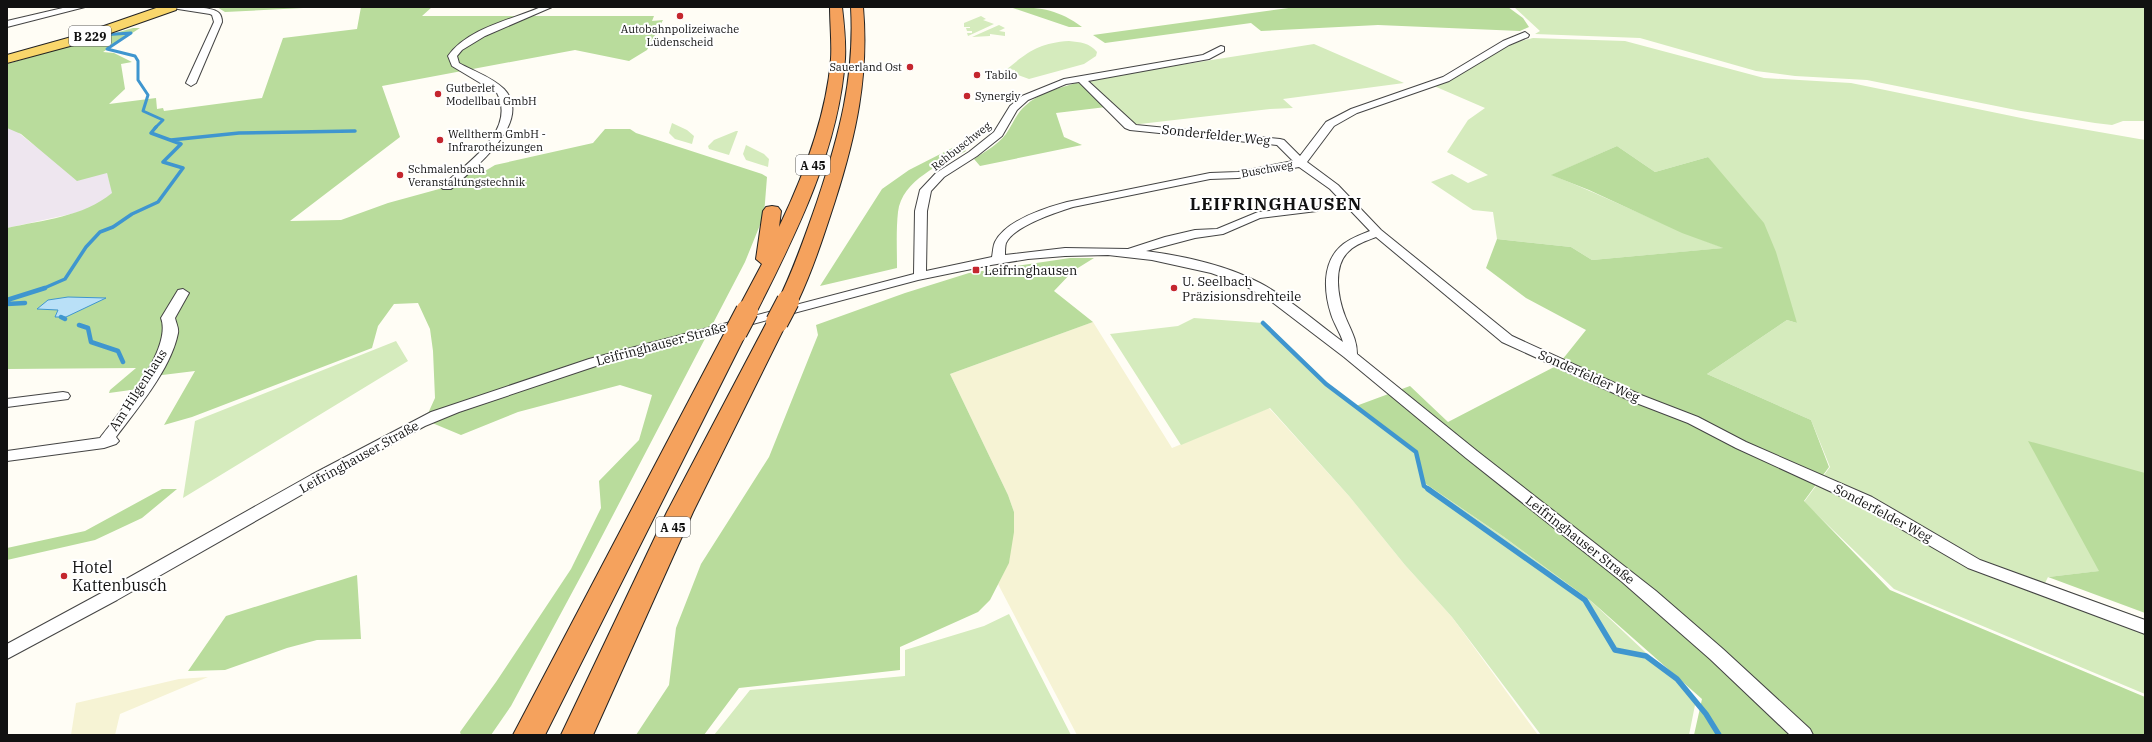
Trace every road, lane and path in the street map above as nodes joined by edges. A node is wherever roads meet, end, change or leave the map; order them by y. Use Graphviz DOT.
graph roads {
  1 [pos="82,7"];
  2 [pos="171,7"];
  3 [pos="178,7"];
  4 [pos="548,7"];
  5 [pos="836,7"];
  6 [pos="857,7"];
  7 [pos="7,24"];
  8 [pos="1525,35"];
  9 [pos="1221,49"];
  10 [pos="7,59"];
  11 [pos="1081,79"];
  12 [pos="191,83"];
  13 [pos="1301,163"];
  14 [pos="447,187"];
  15 [pos="1313,209"];
  16 [pos="772,211"];
  17 [pos="837,211"];
  18 [pos="1377,232"];
  19 [pos="1128,253"];
  20 [pos="998,260"];
  21 [pos="920,277"];
  22 [pos="797,282"];
  23 [pos="762,283"];
  24 [pos="183,293"];
  25 [pos="1350,354"];
  26 [pos="63,396"];
  27 [pos="7,403"];
  28 [pos="7,456"];
  29 [pos="2145,627"];
  30 [pos="7,652"];
  31 [pos="528,735"];
  32 [pos="577,735"];
  33 [pos="1803,735"];
  1 -- 7 [label="street"];
  2 -- 10 [label="main road, B 229"];
  3 -- 12 [label="street"];
  4 -- 14 [label="street"];
  5 -- 23 [label="highway, A 45"];
  6 -- 22 [label="highway, A 45"];
  8 -- 13 [label="street, Buschweg"];
  9 -- 11 [label="street, Rehbuschweg"];
  11 -- 13 [label="street, Sonderfelder Weg"];
  11 -- 21 [label="street, Rehbuschweg"];
  13 -- 18 [label="street, Sonderfelder Weg"];
  13 -- 20 [label="street, Buschweg"];
  15 -- 19 [label="street"];
  16 -- 23 [label="highway"];
  17 -- 22 [label="highway"];
  18 -- 25 [label="street"];
  18 -- 29 [label="street, Sonderfelder Weg"];
  19 -- 20 [label="street, Leifringhauser Straße"];
  19 -- 25 [label="street, Leifringhauser Straße"];
  20 -- 21 [label="street, Leifringhauser Straße"];
  21 -- 30 [label="street, Leifringhauser Straße"];
  22 -- 32 [label="highway, A 45"];
  23 -- 31 [label="highway, A 45"];
  24 -- 28 [label="street, Am Hilgenhaus"];
  25 -- 33 [label="street, Leifringhauser Straße"];
  26 -- 27 [label="street"];
}
